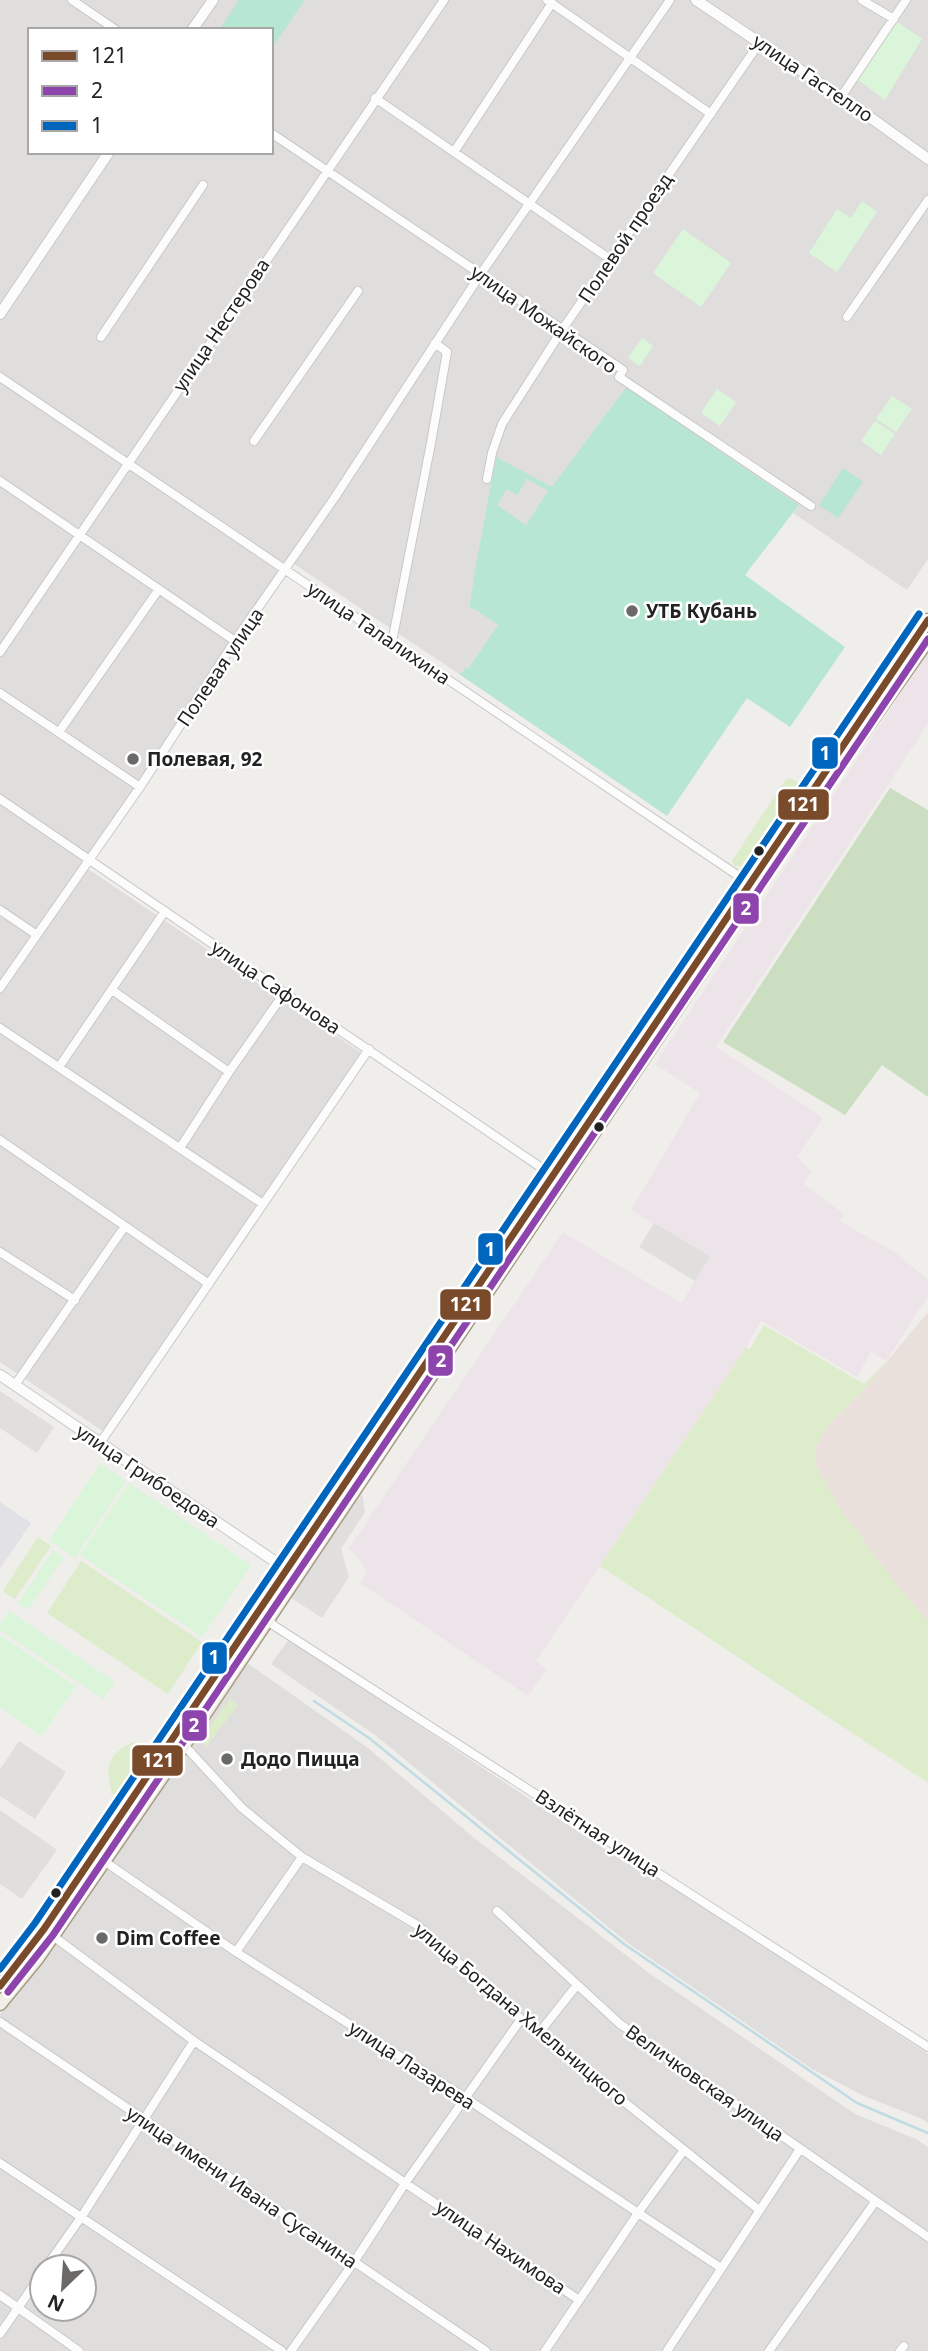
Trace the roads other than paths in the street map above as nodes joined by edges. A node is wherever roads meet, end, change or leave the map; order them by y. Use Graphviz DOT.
graph roads {
  1 [pos="72,0"];
  2 [pos="213,0"];
  3 [pos="444,0"];
  4 [pos="670,0"];
  5 [pos="696,0"];
  6 [pos="862,0"];
  7 [pos="906,0"];
  8 [pos="549,2"];
  9 [pos="894,19"];
  10 [pos="113,28"];
  11 [pos="193,28"];
  12 [pos="760,42"];
  13 [pos="631,59"];
  14 [pos="841,97"];
  15 [pos="376,98"];
  16 [pos="711,114"];
  17 [pos="273,134"];
  18 [pos="454,152"];
  19 [pos="108,154"];
  20 [pos="928,159"];
  21 [pos="327,170"];
  22 [pos="203,185"];
  23 [pos="928,200"];
  24 [pos="530,204"];
  25 [pos="610,259"];
  26 [pos="480,275"];
  27 [pos="358,291"];
  28 [pos="0,314"];
  29 [pos="847,317"];
  30 [pos="562,330"];
  31 [pos="101,337"];
  32 [pos="435,343"];
  33 [pos="0,377"];
  34 [pos="254,441"];
  35 [pos="127,463"];
  36 [pos="487,479"];
  37 [pos="0,482"];
  38 [pos="811,506"];
  39 [pos="79,535"];
  40 [pos="286,570"];
  41 [pos="159,589"];
  42 [pos="928,620"];
  43 [pos="928,640"];
  44 [pos="235,641"];
  45 [pos="393,642"];
  46 [pos="0,652"];
  47 [pos="0,693"];
  48 [pos="59,732"];
  49 [pos="140,787"];
  50 [pos="0,799"];
  51 [pos="89,860"];
  52 [pos="754,886"];
  53 [pos="0,910"];
  54 [pos="165,911"];
  55 [pos="37,935"];
  56 [pos="0,988"];
  57 [pos="112,990"];
  58 [pos="285,992"];
  59 [pos="0,1028"];
  60 [pos="369,1049"];
  61 [pos="59,1067"];
  62 [pos="229,1072"];
  63 [pos="4,1142"];
  64 [pos="180,1148"];
  65 [pos="0,1155"];
  66 [pos="552,1175"];
  67 [pos="263,1204"];
  68 [pos="125,1226"];
  69 [pos="0,1252"];
  70 [pos="209,1284"];
  71 [pos="75,1300"];
  72 [pos="0,1375"];
  73 [pos="15,1385"];
  74 [pos="100,1443"];
  75 [pos="292,1573"];
  76 [pos="268,1618"];
  77 [pos="184,1745"];
  78 [pos="302,1857"];
  79 [pos="104,1861"];
  80 [pos="497,1911"];
  81 [pos="49,1932"];
  82 [pos="236,1952"];
  83 [pos="577,1985"];
  84 [pos="0,1986"];
  85 [pos="0,2004"];
  86 [pos="522,2019"];
  87 [pos="0,2022"];
  88 [pos="539,2033"];
  89 [pos="194,2041"];
  90 [pos="928,2047"];
  91 [pos="467,2099"];
  92 [pos="144,2120"];
  93 [pos="800,2148"];
  94 [pos="684,2150"];
  95 [pos="0,2163"];
  96 [pos="406,2182"];
  97 [pos="875,2202"];
  98 [pos="759,2210"];
  99 [pos="638,2213"];
  100 [pos="82,2216"];
  101 [pos="928,2238"];
  102 [pos="56,2253"];
  103 [pos="354,2262"];
  104 [pos="721,2268"];
  105 [pos="28,2293"];
  106 [pos="0,2295"];
  107 [pos="579,2300"];
  108 [pos="18,2308"];
  109 [pos="0,2334"];
  110 [pos="79,2351"];
  111 [pos="282,2351"];
  112 [pos="291,2351"];
  113 [pos="486,2351"];
  114 [pos="545,2351"];
  115 [pos="667,2351"];
  116 [pos="769,2351"];
  1 -- 10 [label="street"];
  2 -- 11 [label="street"];
  3 -- 15 [label="street, улица Нестерова"];
  4 -- 13 [label="street, Полевая улица"];
  5 -- 12 [label="street, улица Гастелло"];
  6 -- 9 [label="street"];
  7 -- 9 [label="street"];
  8 -- 13 [label="street"];
  8 -- 18 [label="street"];
  9 -- 14 [label="street"];
  12 -- 14 [label="street, улица Гастелло"];
  12 -- 16 [label="street, Полевой проезд"];
  13 -- 16 [label="street"];
  13 -- 24 [label="street, Полевая улица"];
  14 -- 20 [label="street, улица Гастелло"];
  15 -- 18 [label="street"];
  15 -- 21 [label="street, улица Нестерова"];
  16 -- 25 [label="street, Полевой проезд"];
  17 -- 21 [label="street, улица Можайского"];
  18 -- 24 [label="street"];
  19 -- 28 [label="street"];
  21 -- 26 [label="street, улица Можайского"];
  21 -- 35 [label="street, улица Нестерова"];
  22 -- 31 [label="street"];
  23 -- 29 [label="street"];
  24 -- 25 [label="street"];
  24 -- 26 [label="street, Полевая улица"];
  25 -- 30 [label="street, Полевой проезд"];
  26 -- 30 [label="street, улица Можайского"];
  26 -- 32 [label="street, Полевая улица"];
  27 -- 34 [label="street"];
  30 -- 36 [label="street, Полевой проезд"];
  30 -- 38 [label="street, улица Можайского"];
  32 -- 40 [label="street, Полевая улица"];
  32 -- 45 [label="street"];
  33 -- 35 [label="street, улица Талалихина"];
  35 -- 39 [label="street, улица Нестерова"];
  35 -- 40 [label="street, улица Талалихина"];
  37 -- 39 [label="street"];
  39 -- 41 [label="street"];
  39 -- 46 [label="street, улица Нестерова"];
  40 -- 44 [label="street, Полевая улица"];
  40 -- 45 [label="street, улица Талалихина"];
  41 -- 44 [label="street"];
  41 -- 48 [label="street"];
  42 -- 52 [label="main road"];
  43 -- 52 [label="main road"];
  44 -- 49 [label="street, Полевая улица"];
  45 -- 52 [label="street, улица Талалихина"];
  47 -- 48 [label="street"];
  48 -- 49 [label="street"];
  49 -- 51 [label="street, Полевая улица"];
  50 -- 51 [label="street, улица Сафонова"];
  51 -- 54 [label="street, улица Сафонова"];
  51 -- 55 [label="street, Полевая улица"];
  52 -- 66 [label="main road"];
  52 -- 75 [label="main road"];
  53 -- 55 [label="street"];
  54 -- 57 [label="street"];
  54 -- 58 [label="street, улица Сафонова"];
  55 -- 56 [label="street, Полевая улица"];
  57 -- 61 [label="street"];
  57 -- 62 [label="street"];
  58 -- 60 [label="street, улица Сафонова"];
  58 -- 62 [label="street"];
  59 -- 61 [label="street"];
  60 -- 66 [label="street, улица Сафонова"];
  60 -- 67 [label="street"];
  61 -- 64 [label="street"];
  62 -- 64 [label="street"];
  63 -- 65 [label="street"];
  63 -- 68 [label="street"];
  64 -- 67 [label="street"];
  66 -- 75 [label="main road"];
  67 -- 70 [label="street"];
  68 -- 70 [label="street"];
  68 -- 71 [label="street"];
  69 -- 71 [label="street"];
  70 -- 74 [label="street"];
  71 -- 73 [label="street"];
  72 -- 73 [label="street, улица Грибоедова"];
  73 -- 74 [label="street, улица Грибоедова"];
  74 -- 75 [label="street, улица Грибоедова"];
  75 -- 76 [label="main road"];
  75 -- 81 [label="main road"];
  76 -- 77 [label="main road"];
  76 -- 90 [label="street, Взлётная улица"];
  77 -- 78 [label="street, улица Богдана Хмельницкого"];
  77 -- 79 [label="main road"];
  78 -- 82 [label="street"];
  78 -- 86 [label="street, улица Богдана Хмельницкого"];
  79 -- 81 [label="main road"];
  79 -- 82 [label="street, улица Лазарева"];
  80 -- 83 [label="street, Величковская улица"];
  81 -- 84 [label="main road"];
  81 -- 85 [label="main road"];
  81 -- 89 [label="street, улица Нахимова"];
  82 -- 91 [label="street, улица Лазарева"];
  83 -- 88 [label="street"];
  83 -- 93 [label="street, Величковская улица"];
  86 -- 88 [label="street, улица Богдана Хмельницкого"];
  86 -- 91 [label="street"];
  87 -- 92 [label="street, улица имени Ивана Сусанина"];
  88 -- 94 [label="street, улица Богдана Хмельницкого"];
  89 -- 92 [label="street"];
  89 -- 96 [label="street, улица Нахимова"];
  91 -- 96 [label="street"];
  91 -- 99 [label="street, улица Лазарева"];
  92 -- 100 [label="street"];
  92 -- 103 [label="street, улица имени Ивана Сусанина"];
  93 -- 97 [label="street, Величковская улица"];
  93 -- 98 [label="street"];
  94 -- 98 [label="street, улица Богдана Хмельницкого"];
  94 -- 99 [label="street"];
  95 -- 100 [label="street"];
  96 -- 103 [label="street"];
  96 -- 107 [label="street, улица Нахимова"];
  97 -- 101 [label="street, Величковская улица"];
  97 -- 116 [label="street"];
  98 -- 104 [label="street"];
  99 -- 104 [label="street, улица Лазарева"];
  99 -- 107 [label="street"];
  100 -- 102 [label="street"];
  100 -- 111 [label="street"];
  103 -- 112 [label="street"];
  103 -- 113 [label="street, улица имени Ивана Сусанина"];
  104 -- 115 [label="street"];
  105 -- 108 [label="street"];
  106 -- 108 [label="street"];
  107 -- 114 [label="street"];
  108 -- 109 [label="street"];
  108 -- 110 [label="street"];
}
